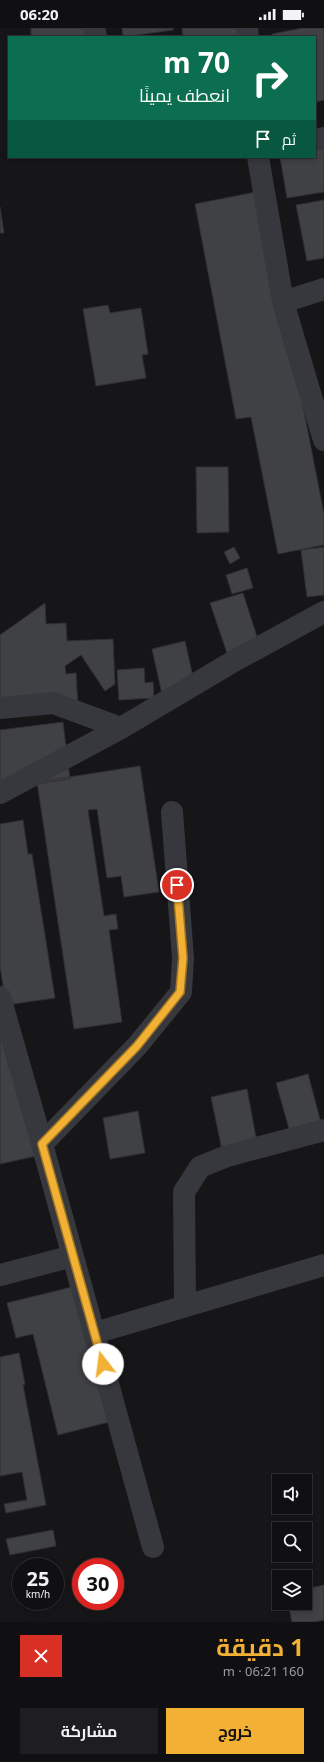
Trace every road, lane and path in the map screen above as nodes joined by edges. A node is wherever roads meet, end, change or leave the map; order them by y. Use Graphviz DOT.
graph roads {
  1 [pos="258,158"];
  2 [pos="324,289"];
  3 [pos="283,302"];
  4 [pos="324,440"];
  5 [pos="324,612"];
  6 [pos="0,708"];
  7 [pos="121,728"];
  8 [pos="0,792"];
  9 [pos="172,812"];
  10 [pos="0,997"];
  11 [pos="324,1130"];
  12 [pos="42,1144"];
  13 [pos="73,1256"];
  14 [pos="324,1264"];
  15 [pos="0,1275"];
  16 [pos="185,1306"];
  17 [pos="95,1333"];
  18 [pos="153,1547"];
  1 -- 3 [label="street"];
  2 -- 3 [label="street"];
  3 -- 4 [label="street"];
  5 -- 7 [label="street"];
  6 -- 7 [label="street"];
  7 -- 8 [label="street"];
  9 -- 12 [label="street"];
  10 -- 12 [label="street"];
  11 -- 16 [label="street"];
  12 -- 13 [label="street"];
  13 -- 15 [label="street"];
  13 -- 17 [label="street"];
  14 -- 16 [label="street"];
  16 -- 17 [label="street"];
  17 -- 18 [label="street"];
}
